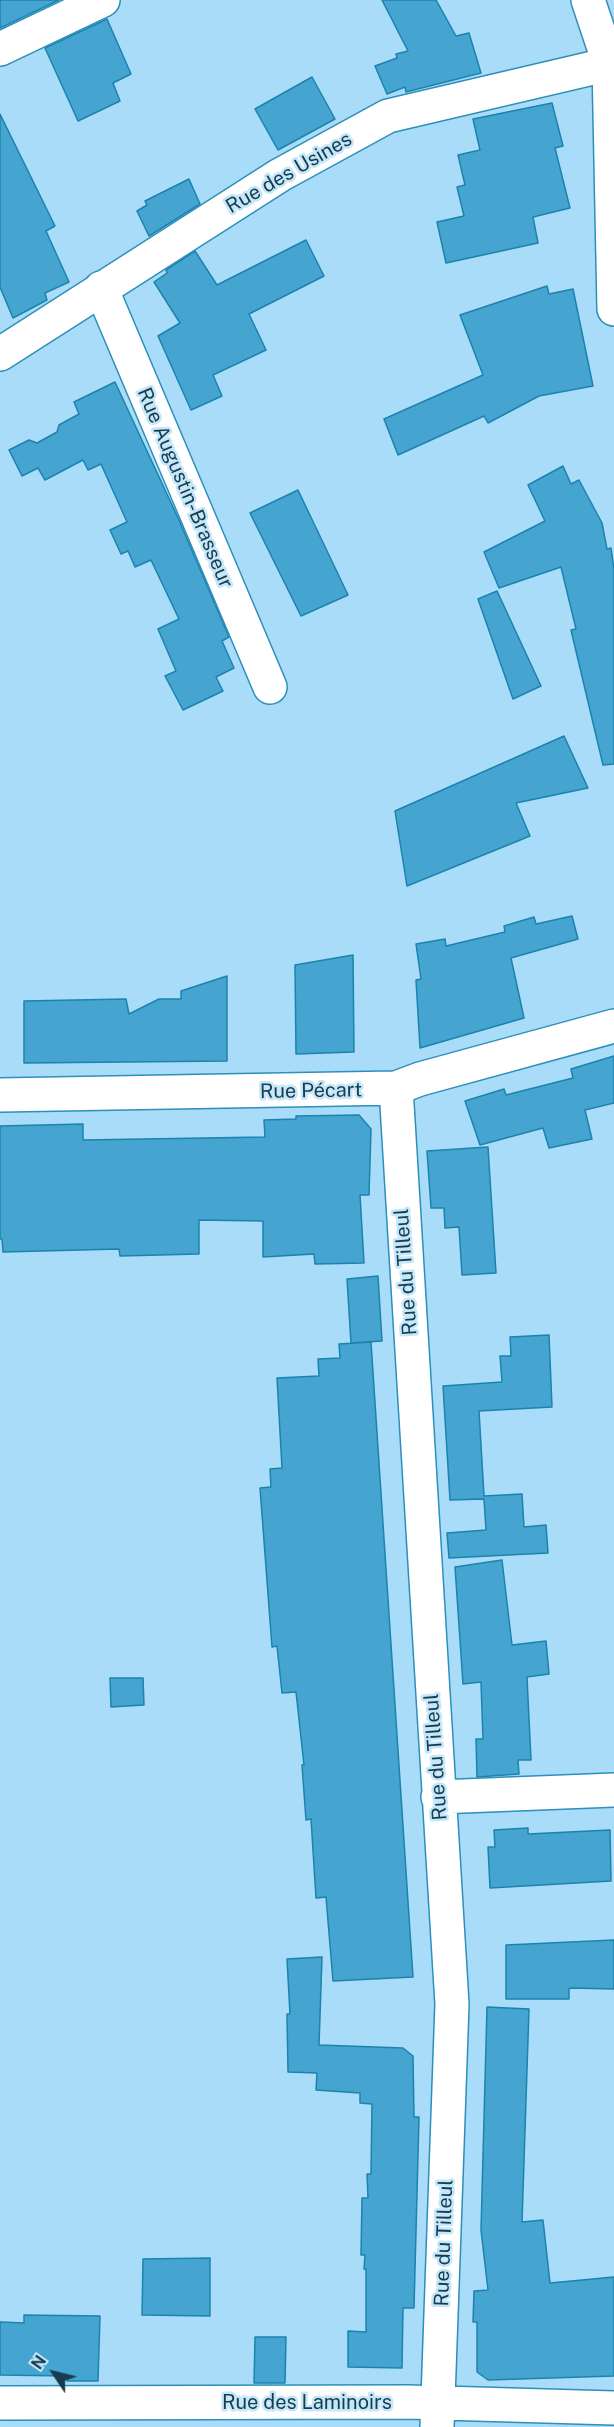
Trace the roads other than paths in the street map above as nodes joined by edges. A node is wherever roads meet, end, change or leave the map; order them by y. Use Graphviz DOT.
graph roads {
  1 [pos="103,0"];
  2 [pos="588,0"];
  3 [pos="0,49"];
  4 [pos="612,63"];
  5 [pos="101,288"];
  6 [pos="614,309"];
  7 [pos="0,354"];
  8 [pos="270,687"];
  9 [pos="614,1026"];
  10 [pos="396,1088"];
  11 [pos="0,1095"];
  12 [pos="614,1790"];
  13 [pos="438,1797"];
  14 [pos="0,2403"];
  15 [pos="614,2408"];
  16 [pos="437,2415"];
  1 -- 3 [label="street"];
  2 -- 4 [label="street"];
  4 -- 5 [label="street, Rue des Usines"];
  4 -- 6 [label="street"];
  5 -- 7 [label="street, Rue des Usines"];
  5 -- 8 [label="street, Rue Augustin-Brasseur"];
  9 -- 10 [label="street, Rue Pécart"];
  10 -- 11 [label="street, Rue Pécart"];
  10 -- 13 [label="street, Rue du Tilleul"];
  12 -- 13 [label="street"];
  13 -- 16 [label="street, Rue du Tilleul"];
  14 -- 16 [label="street, Rue des Laminoirs"];
  15 -- 16 [label="street, Rue des Laminoirs"];
}
